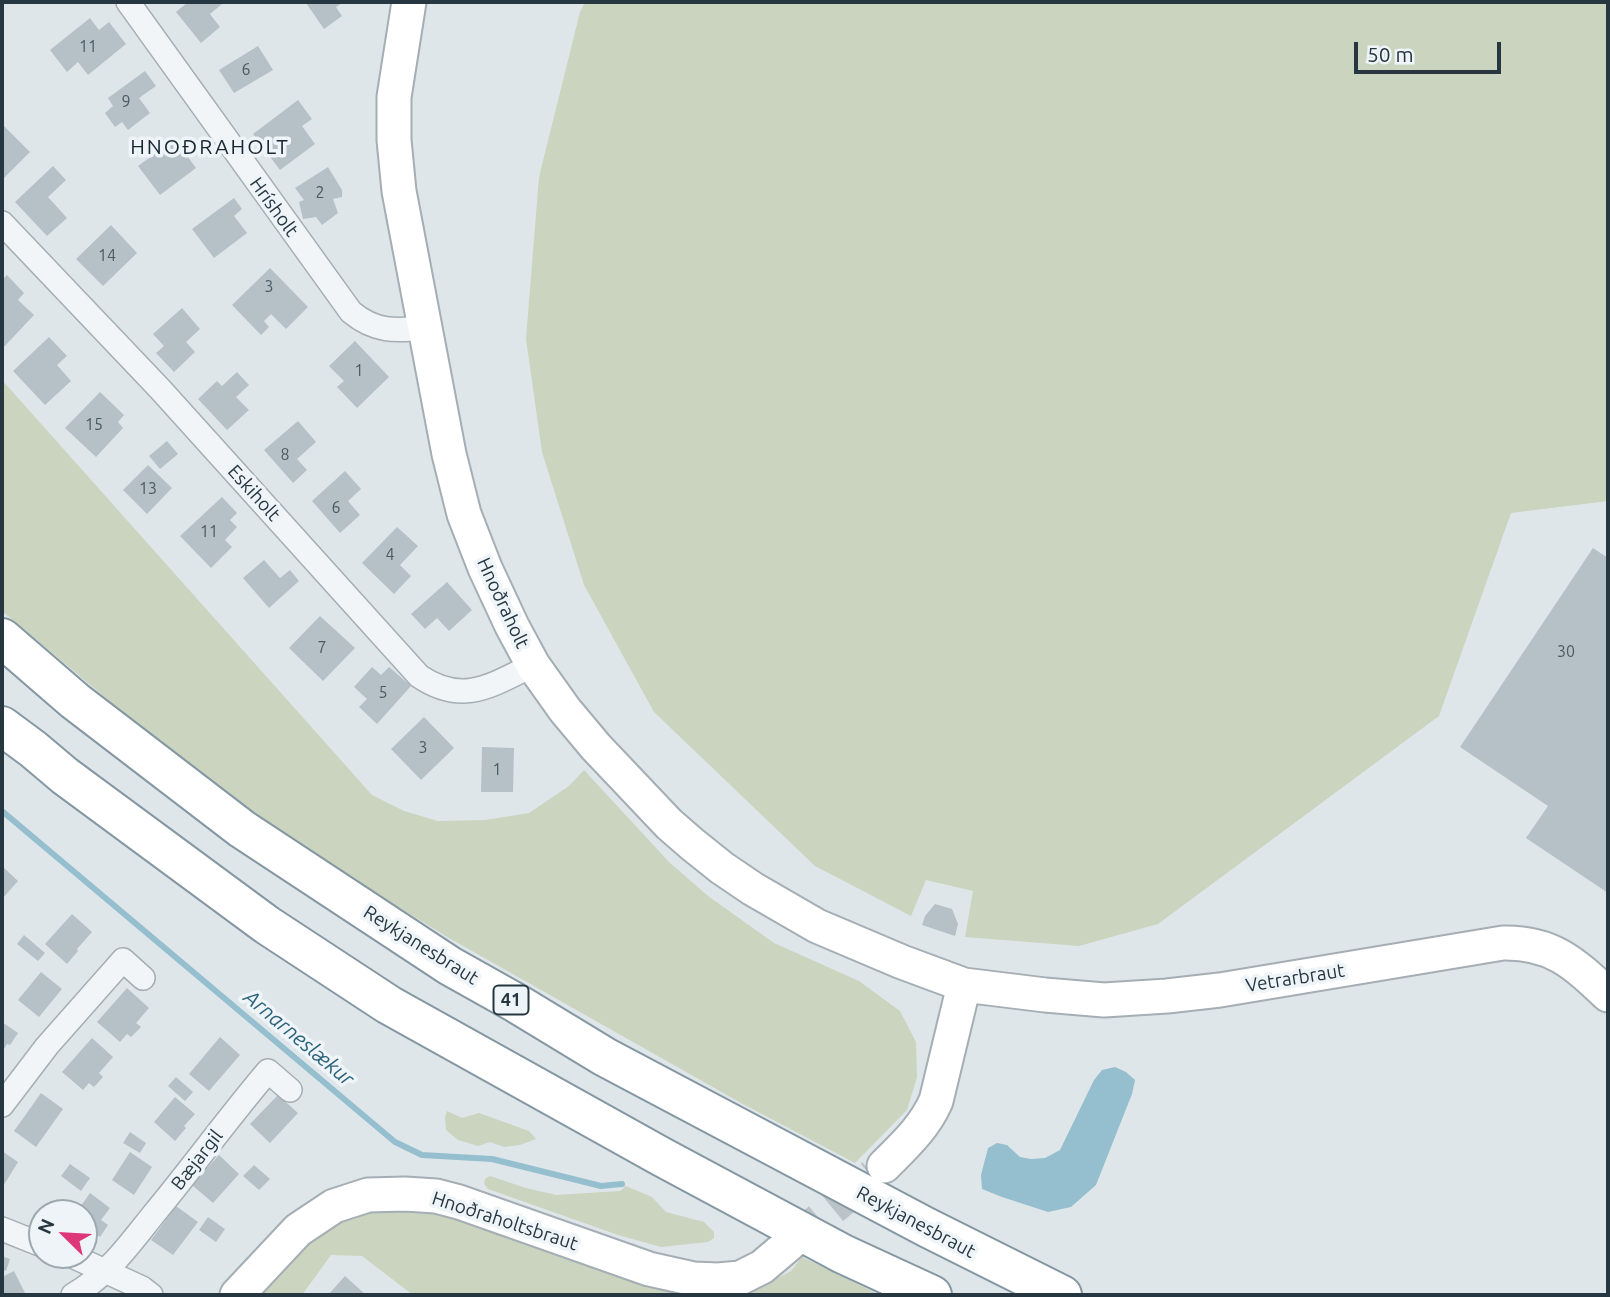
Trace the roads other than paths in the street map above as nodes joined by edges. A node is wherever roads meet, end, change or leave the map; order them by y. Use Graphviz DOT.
graph roads {
  1 [pos="128,2"];
  2 [pos="409,2"];
  3 [pos="2,223"];
  4 [pos="425,328"];
  5 [pos="2,638"];
  6 [pos="533,665"];
  7 [pos="2,726"];
  8 [pos="143,978"];
  9 [pos="964,985"];
  10 [pos="1608,995"];
  11 [pos="290,1090"];
  12 [pos="2,1105"];
  13 [pos="884,1166"];
  14 [pos="2,1229"];
  15 [pos="28,1239"];
  16 [pos="794,1240"];
  17 [pos="98,1268"];
  18 [pos="106,1271"];
  19 [pos="73,1295"];
  20 [pos="151,1295"];
  21 [pos="237,1295"];
  22 [pos="932,1295"];
  23 [pos="1062,1295"];
  1 -- 4 [label="street, Hrísholt"];
  2 -- 4 [label="street, Hnoðraholt"];
  3 -- 6 [label="street, Eskiholt"];
  4 -- 6 [label="street, Hnoðraholt"];
  5 -- 23 [label="highway, Reykjanesbraut / 41"];
  6 -- 9 [label="street, Hnoðraholt"];
  7 -- 22 [label="highway"];
  8 -- 12 [label="street"];
  9 -- 10 [label="street, Vetrarbraut"];
  9 -- 13 [label="street"];
  11 -- 18 [label="street, Bæjargil"];
  14 -- 15 [label="street"];
  16 -- 21 [label="street, Hnoðraholtsbraut"];
  17 -- 18 [label="street"];
  18 -- 19 [label="street, Bæjargil"];
  18 -- 20 [label="street"];
}
